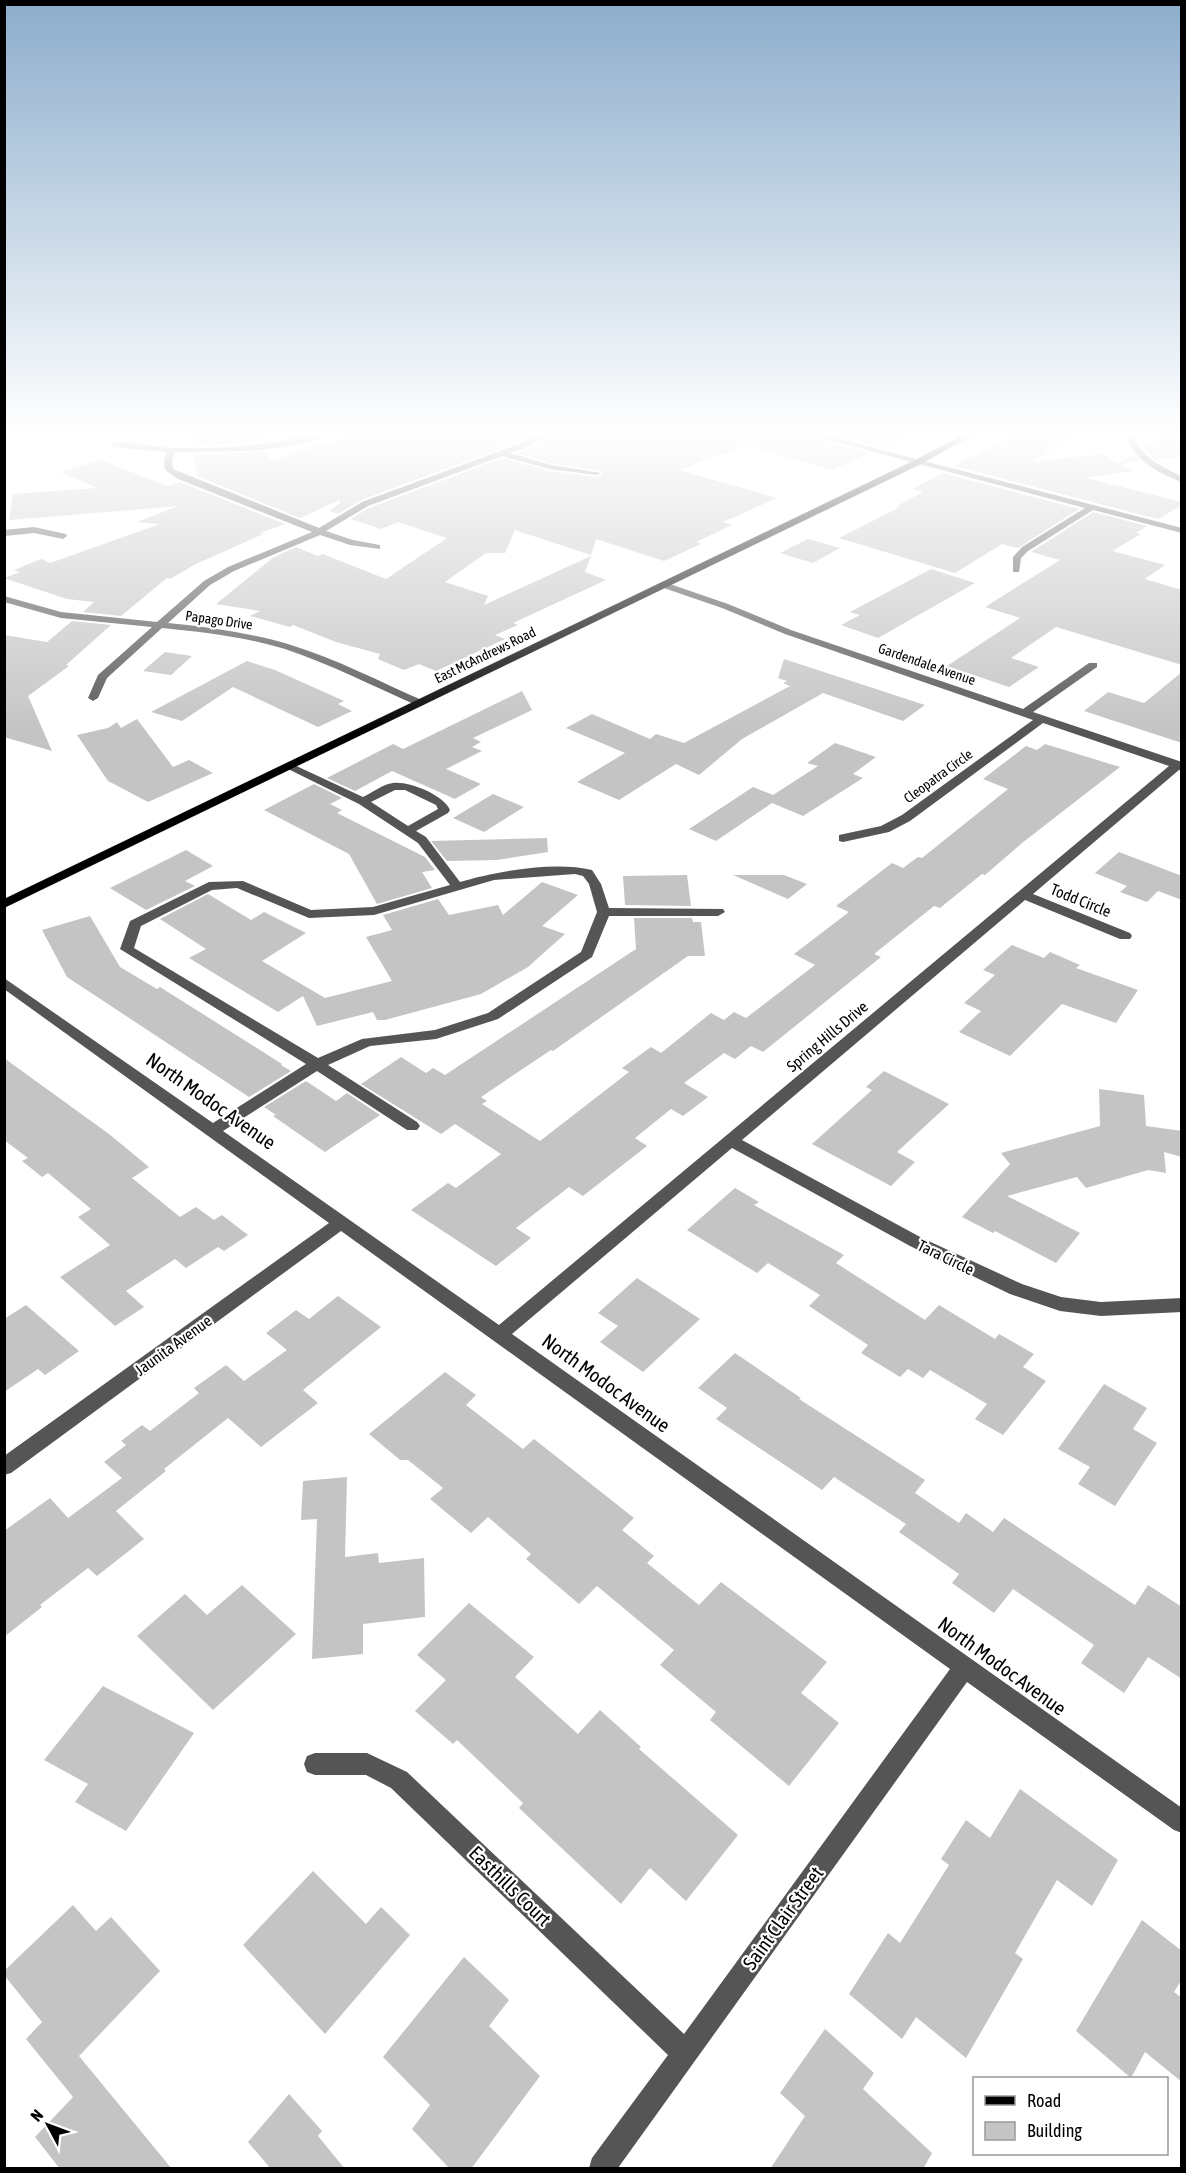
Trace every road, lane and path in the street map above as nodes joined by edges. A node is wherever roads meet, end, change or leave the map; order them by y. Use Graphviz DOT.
graph roads {
  1 [pos="20,531"];
  2 [pos="41,531"];
  3 [pos="775,531"];
  4 [pos="1053,531"];
  5 [pos="319,532"];
  6 [pos="4,533"];
  7 [pos="63,536"];
  8 [pos="377,547"];
  9 [pos="1016,570"];
  10 [pos="664,585"];
  11 [pos="10,602"];
  12 [pos="4,608"];
  13 [pos="159,625"];
  14 [pos="1093,665"];
  15 [pos="93,698"];
  16 [pos="420,703"];
  17 [pos="1025,713"];
  18 [pos="1041,719"];
  19 [pos="290,766"];
  20 [pos="1180,766"];
  21 [pos="363,802"];
  22 [pos="407,831"];
  23 [pos="843,838"];
  24 [pos="458,887"];
  25 [pos="1024,895"];
  26 [pos="4,904"];
  27 [pos="604,912"];
  28 [pos="718,912"];
  29 [pos="1125,936"];
  30 [pos="4,982"];
  31 [pos="317,1064"];
  32 [pos="412,1126"];
  33 [pos="213,1130"];
  34 [pos="730,1140"];
  35 [pos="342,1222"];
  36 [pos="1182,1305"];
  37 [pos="499,1335"];
  38 [pos="4,1467"];
  39 [pos="964,1667"];
  40 [pos="315,1764"];
  41 [pos="1182,1822"];
  42 [pos="685,2054"];
  43 [pos="602,2169"];
  1 -- 6 [label="street"];
  2 -- 7 [label="street"];
  3 -- 10 [label="main road, East McAndrews Road"];
  4 -- 9 [label="street"];
  5 -- 8 [label="street"];
  5 -- 13 [label="street"];
  10 -- 16 [label="main road, East McAndrews Road"];
  10 -- 17 [label="street, Gardendale Avenue"];
  11 -- 12 [label="street"];
  11 -- 13 [label="street, Papago Drive"];
  13 -- 15 [label="street"];
  13 -- 16 [label="street, Papago Drive"];
  14 -- 17 [label="street"];
  16 -- 19 [label="main road, East McAndrews Road"];
  17 -- 18 [label="street, Gardendale Avenue"];
  18 -- 20 [label="street, Gardendale Avenue"];
  18 -- 23 [label="street, Cleopatra Circle"];
  19 -- 21 [label="street"];
  19 -- 26 [label="main road, East McAndrews Road"];
  20 -- 25 [label="street, Spring Hills Drive"];
  21 -- 22 [label="street"];
  21 -- 22 [label="street"];
  22 -- 24 [label="street"];
  24 -- 27 [label="street"];
  24 -- 31 [label="street"];
  25 -- 29 [label="street, Todd Circle"];
  25 -- 34 [label="street, Spring Hills Drive"];
  27 -- 28 [label="street"];
  27 -- 31 [label="street"];
  30 -- 33 [label="street, North Modoc Avenue"];
  31 -- 32 [label="street"];
  31 -- 33 [label="street"];
  33 -- 35 [label="street, North Modoc Avenue"];
  34 -- 36 [label="street, Tara Circle"];
  34 -- 37 [label="street, Spring Hills Drive"];
  35 -- 37 [label="street, North Modoc Avenue"];
  35 -- 38 [label="street, Jaunita Avenue"];
  37 -- 39 [label="street, North Modoc Avenue"];
  39 -- 41 [label="street, North Modoc Avenue"];
  39 -- 42 [label="street, Saint Clair Street"];
  40 -- 42 [label="street, Easthills Court"];
  42 -- 43 [label="street, Saint Clair Street"];
}
